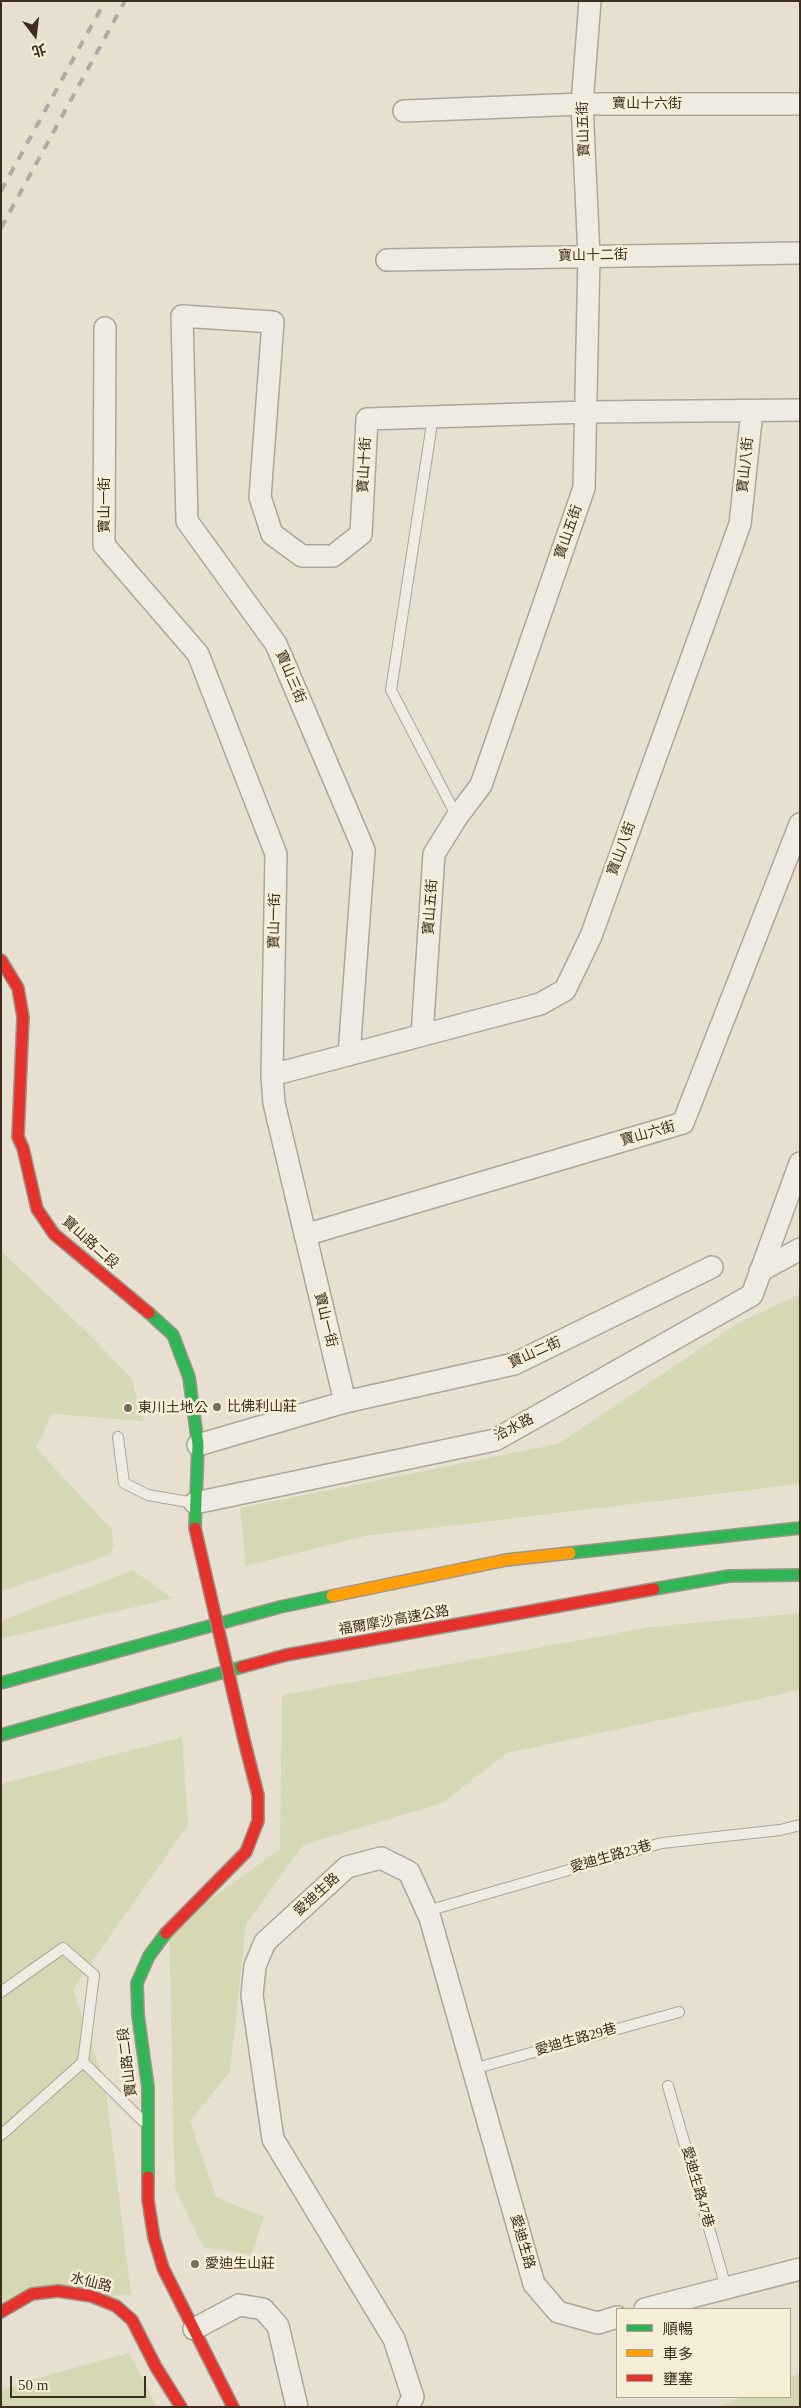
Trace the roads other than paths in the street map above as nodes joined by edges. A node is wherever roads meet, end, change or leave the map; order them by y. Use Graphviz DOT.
graph roads {
  1 [pos="590,1"];
  2 [pos="582,104"];
  3 [pos="800,104"];
  4 [pos="404,111"];
  5 [pos="800,254"];
  6 [pos="589,256"];
  7 [pos="387,260"];
  8 [pos="182,316"];
  9 [pos="105,328"];
  10 [pos="800,410"];
  11 [pos="752,411"];
  12 [pos="586,412"];
  13 [pos="433,417"];
  14 [pos="457,817"];
  15 [pos="800,824"];
  16 [pos="1,960"];
  17 [pos="422,1035"];
  18 [pos="350,1054"];
  19 [pos="272,1075"];
  20 [pos="800,1163"];
  21 [pos="305,1235"];
  22 [pos="800,1249"];
  23 [pos="712,1267"];
  24 [pos="760,1271"];
  25 [pos="345,1402"];
  26 [pos="118,1438"];
  27 [pos="198,1446"];
  28 [pos="195,1503"];
  29 [pos="800,1528"];
  30 [pos="800,1575"];
  31 [pos="1,1683"];
  32 [pos="1,1735"];
  33 [pos="800,1825"];
  34 [pos="427,1911"];
  35 [pos="1,1992"];
  36 [pos="679,2012"];
  37 [pos="83,2062"];
  38 [pos="473,2069"];
  39 [pos="668,2086"];
  40 [pos="148,2126"];
  41 [pos="1,2135"];
  42 [pos="800,2269"];
  43 [pos="726,2287"];
  44 [pos="649,2308"];
  45 [pos="1,2312"];
  46 [pos="616,2317"];
  47 [pos="194,2329"];
  48 [pos="181,2407"];
  49 [pos="233,2407"];
  50 [pos="297,2407"];
  51 [pos="408,2407"];
  1 -- 2 [label="street, 寶山五街"];
  2 -- 3 [label="street, 寶山十六街"];
  2 -- 4 [label="street, 寶山十六街"];
  2 -- 6 [label="street, 寶山五街"];
  5 -- 6 [label="street, 寶山十二街"];
  6 -- 7 [label="street, 寶山十二街"];
  6 -- 12 [label="street, 寶山五街"];
  8 -- 13 [label="street, 寶山十街"];
  8 -- 18 [label="street, 寶山三街"];
  9 -- 19 [label="street, 寶山一街"];
  10 -- 11 [label="street, 寶山十街"];
  11 -- 12 [label="street, 寶山十街"];
  11 -- 17 [label="street, 寶山八街"];
  12 -- 13 [label="street, 寶山十街"];
  12 -- 14 [label="street, 寶山五街"];
  13 -- 14 [label="lane"];
  14 -- 17 [label="street, 寶山五街"];
  15 -- 21 [label="street, 寶山六街"];
  16 -- 27 [label="main road, 寶山路二段"];
  17 -- 18 [label="street, 寶山八街"];
  18 -- 19 [label="street, 寶山八街"];
  19 -- 21 [label="street, 寶山一街"];
  20 -- 24 [label="street, 洽水路"];
  21 -- 25 [label="street, 寶山一街"];
  22 -- 24 [label="street"];
  23 -- 25 [label="street, 寶山二街"];
  24 -- 28 [label="street, 洽水路"];
  25 -- 27 [label="street"];
  26 -- 28 [label="lane"];
  27 -- 28 [label="main road, 寶山路二段"];
  28 -- 40 [label="main road, 寶山路二段, bridge"];
  29 -- 31 [label="main road"];
  30 -- 32 [label="main road, 福爾摩沙高速公路"];
  33 -- 34 [label="lane, 愛迪生路23巷"];
  34 -- 38 [label="street, 愛迪生路"];
  34 -- 51 [label="street, 愛迪生路"];
  35 -- 37 [label="lane"];
  36 -- 38 [label="lane, 愛迪生路29巷"];
  37 -- 40 [label="lane"];
  37 -- 41 [label="lane"];
  38 -- 46 [label="street, 愛迪生路"];
  39 -- 43 [label="lane, 愛迪生路47巷"];
  40 -- 47 [label="main road, 寶山路二段"];
  42 -- 43 [label="street"];
  43 -- 44 [label="street"];
  45 -- 48 [label="main road, 水仙路"];
  47 -- 49 [label="main road, 寶山路二段"];
  47 -- 50 [label="street"];
}
